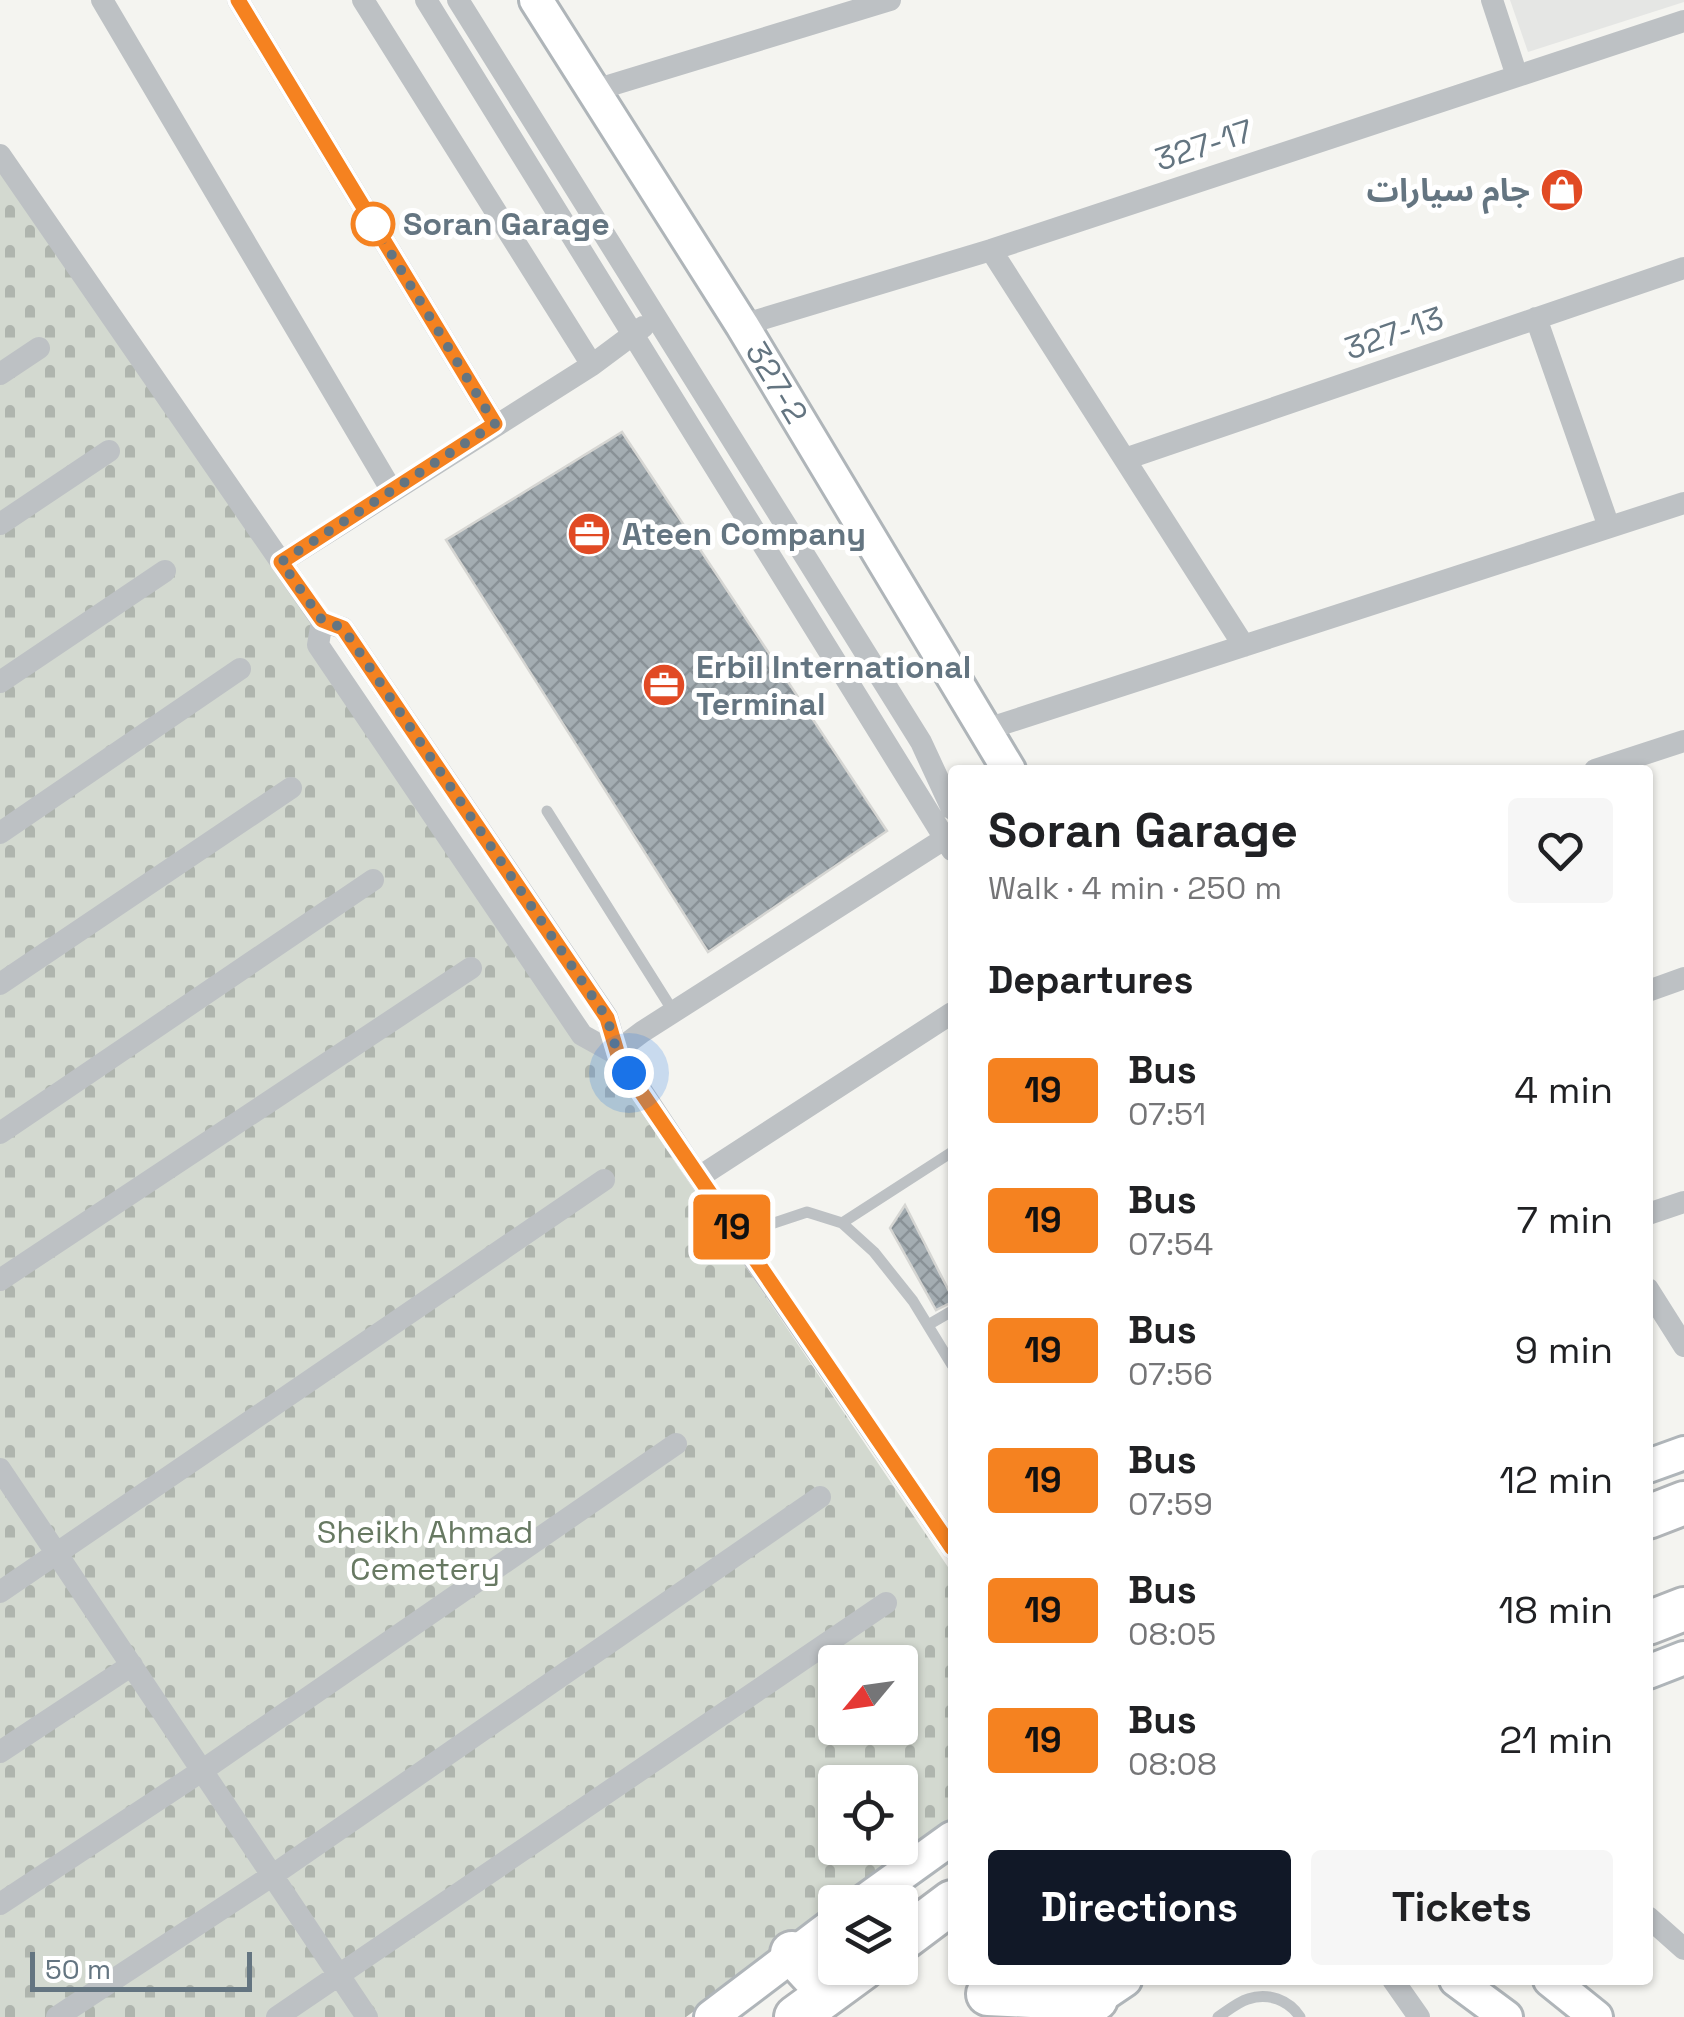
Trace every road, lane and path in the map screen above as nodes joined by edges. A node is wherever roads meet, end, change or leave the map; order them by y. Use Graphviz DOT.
graph roads {
  1 [pos="102,0"];
  2 [pos="238,0"];
  3 [pos="362,0"];
  4 [pos="426,0"];
  5 [pos="458,0"];
  6 [pos="536,0"];
  7 [pos="890,0"];
  8 [pos="1492,0"];
  9 [pos="1684,21"];
  10 [pos="1517,76"];
  11 [pos="594,90"];
  12 [pos="0,156"];
  13 [pos="992,250"];
  14 [pos="1684,268"];
  15 [pos="1536,318"];
  16 [pos="657,319"];
  17 [pos="742,325"];
  18 [pos="634,332"];
  19 [pos="39,348"];
  20 [pos="592,364"];
  21 [pos="0,374"];
  22 [pos="495,424"];
  23 [pos="108,451"];
  24 [pos="1125,459"];
  25 [pos="392,491"];
  26 [pos="1684,503"];
  27 [pos="0,524"];
  28 [pos="1610,527"];
  29 [pos="281,562"];
  30 [pos="165,570"];
  31 [pos="1244,646"];
  32 [pos="240,669"];
  33 [pos="0,682"];
  34 [pos="984,730"];
  35 [pos="1684,741"];
  36 [pos="1006,765"];
  37 [pos="1610,765"];
  38 [pos="291,788"];
  39 [pos="948,801"];
  40 [pos="547,811"];
  41 [pos="0,833"];
  42 [pos="948,838"];
  43 [pos="948,842"];
  44 [pos="373,880"];
  45 [pos="472,968"];
  46 [pos="1684,978"];
  47 [pos="0,984"];
  48 [pos="1653,989"];
  49 [pos="673,1012"];
  50 [pos="948,1015"];
  51 [pos="618,1055"];
  52 [pos="0,1133"];
  53 [pos="948,1155"];
  54 [pos="699,1177"];
  55 [pos="604,1180"];
  56 [pos="1684,1202"];
  57 [pos="1653,1212"];
  58 [pos="842,1223"];
  59 [pos="737,1235"];
  60 [pos="0,1280"];
  61 [pos="1653,1297"];
  62 [pos="948,1314"];
  63 [pos="928,1325"];
  64 [pos="1684,1346"];
  65 [pos="948,1358"];
  66 [pos="676,1444"];
  67 [pos="1684,1453"];
  68 [pos="1653,1464"];
  69 [pos="0,1469"];
  70 [pos="820,1497"];
  71 [pos="1684,1503"];
  72 [pos="1653,1515"];
  73 [pos="948,1542"];
  74 [pos="56,1553"];
  75 [pos="0,1592"];
  76 [pos="886,1604"];
  77 [pos="1684,1609"];
  78 [pos="1653,1621"];
  79 [pos="1684,1658"];
  80 [pos="132,1665"];
  81 [pos="1653,1670"];
  82 [pos="0,1752"];
  83 [pos="202,1770"];
  84 [pos="948,1841"];
  85 [pos="273,1875"];
  86 [pos="887,1885"];
  87 [pos="0,1904"];
  88 [pos="948,1905"];
  89 [pos="1653,1921"];
  90 [pos="918,1928"];
  91 [pos="818,1935"];
  92 [pos="1684,1949"];
  93 [pos="792,1954"];
  94 [pos="340,1975"];
  95 [pos="838,1985"];
  96 [pos="1397,1985"];
  97 [pos="1463,1985"];
  98 [pos="1556,1985"];
  99 [pos="984,1997"];
  100 [pos="1098,1999"];
  101 [pos="812,2004"];
  102 [pos="57,2017"];
  103 [pos="278,2017"];
  104 [pos="367,2017"];
  105 [pos="376,2017"];
  106 [pos="711,2017"];
  107 [pos="1218,2017"];
  108 [pos="1300,2017"];
  109 [pos="1420,2017"];
  110 [pos="1506,2017"];
  111 [pos="1596,2017"];
  1 -- 25 [label="street"];
  2 -- 22 [label="street"];
  3 -- 20 [label="street"];
  4 -- 18 [label="street"];
  5 -- 16 [label="street"];
  6 -- 11 [label="street, 327-2"];
  7 -- 11 [label="street"];
  8 -- 10 [label="street"];
  9 -- 10 [label="street, 327-17"];
  10 -- 13 [label="street, 327-17"];
  11 -- 17 [label="street, 327-2"];
  12 -- 29 [label="street"];
  13 -- 17 [label="street, 327-17"];
  13 -- 24 [label="street"];
  14 -- 15 [label="street, 327-13"];
  15 -- 24 [label="street, 327-13"];
  15 -- 28 [label="street"];
  16 -- 18 [label="street"];
  16 -- 39 [label="street"];
  17 -- 34 [label="street, 327-2"];
  18 -- 20 [label="street"];
  18 -- 42 [label="street"];
  19 -- 21 [label="street"];
  20 -- 22 [label="street"];
  22 -- 25 [label="street"];
  23 -- 27 [label="street"];
  24 -- 31 [label="street"];
  25 -- 29 [label="street"];
  26 -- 28 [label="street"];
  28 -- 31 [label="street"];
  29 -- 51 [label="street"];
  30 -- 33 [label="street"];
  31 -- 34 [label="street"];
  32 -- 41 [label="street"];
  34 -- 36 [label="street, 327-2"];
  35 -- 37 [label="street"];
  38 -- 47 [label="street"];
  40 -- 49 [label="lane"];
  43 -- 49 [label="street"];
  44 -- 52 [label="street"];
  45 -- 60 [label="street"];
  46 -- 48 [label="street"];
  49 -- 51 [label="street"];
  50 -- 54 [label="street"];
  51 -- 54 [label="street"];
  53 -- 58 [label="lane"];
  54 -- 59 [label="street"];
  55 -- 74 [label="street"];
  56 -- 57 [label="street"];
  58 -- 59 [label="lane"];
  58 -- 63 [label="lane"];
  59 -- 73 [label="street"];
  61 -- 64 [label="street"];
  62 -- 63 [label="lane"];
  63 -- 65 [label="lane"];
  66 -- 83 [label="street"];
  67 -- 68 [label="street"];
  69 -- 74 [label="street"];
  70 -- 85 [label="street"];
  71 -- 72 [label="highway"];
  74 -- 75 [label="street"];
  74 -- 80 [label="street"];
  76 -- 94 [label="street"];
  77 -- 78 [label="highway"];
  79 -- 81 [label="street"];
  80 -- 82 [label="street"];
  80 -- 83 [label="street"];
  83 -- 85 [label="street"];
  83 -- 87 [label="street"];
  84 -- 86 [label="street"];
  85 -- 94 [label="street"];
  85 -- 102 [label="street"];
  88 -- 90 [label="highway"];
  89 -- 92 [label="street"];
  91 -- 93 [label="street"];
  93 -- 101 [label="highway"];
  93 -- 106 [label="street"];
  94 -- 103 [label="street"];
  94 -- 104 [label="street"];
  94 -- 105 [label="street"];
  95 -- 101 [label="highway"];
  96 -- 109 [label="street"];
  97 -- 110 [label="street"];
  98 -- 111 [label="street"];
  99 -- 100 [label="highway"];
  107 -- 108 [label="lane"];
}
